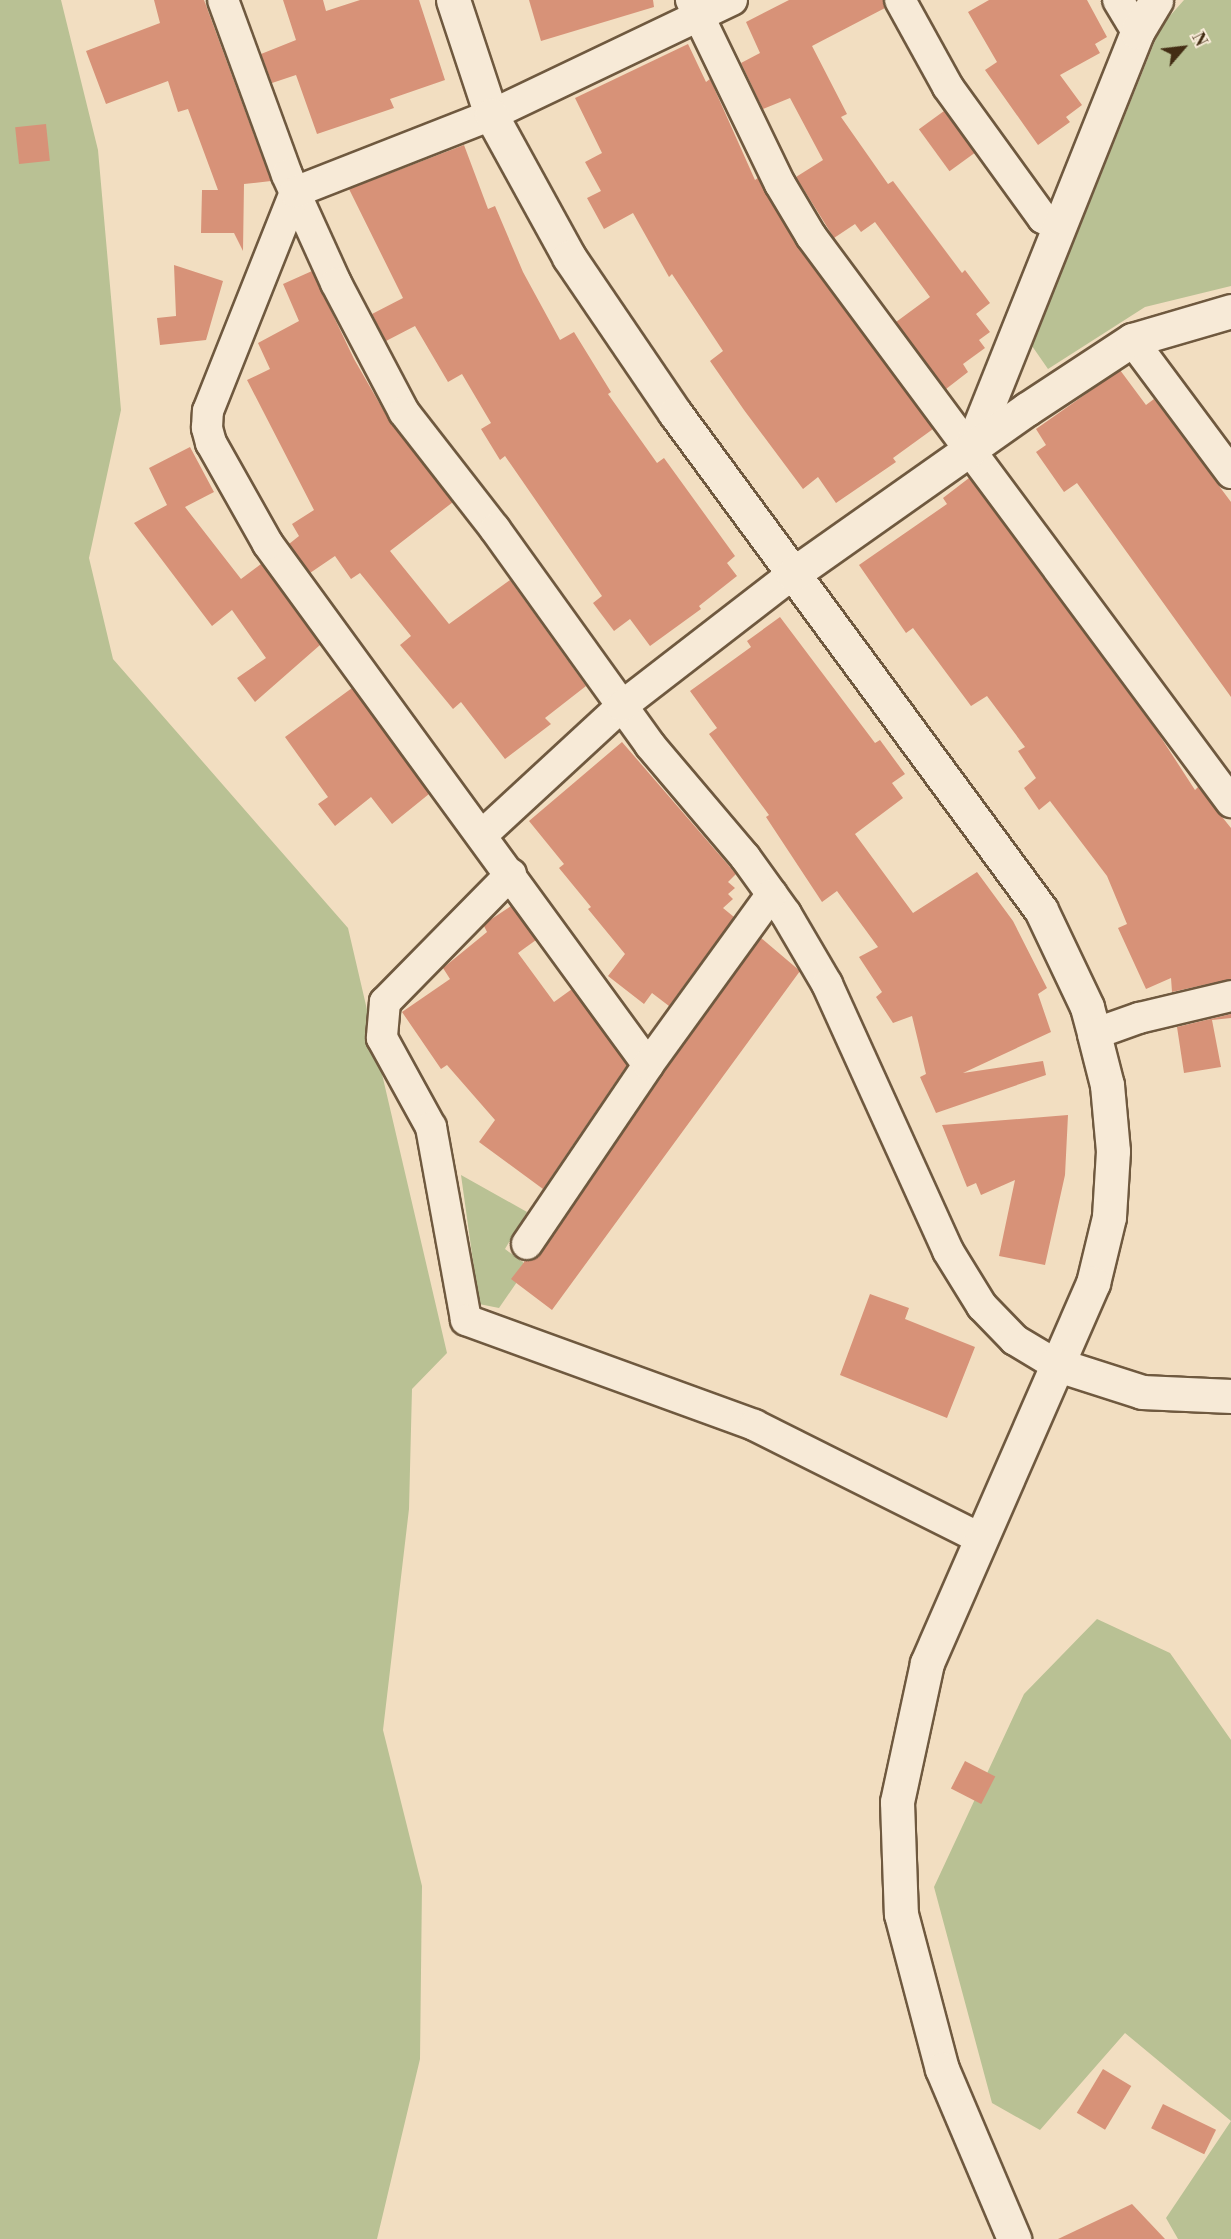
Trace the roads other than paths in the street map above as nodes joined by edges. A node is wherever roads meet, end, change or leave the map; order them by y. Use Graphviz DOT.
graph roads {
  1 [pos="223,0"];
  2 [pos="453,0"];
  3 [pos="732,0"];
  4 [pos="900,0"];
  5 [pos="1118,0"];
  6 [pos="1156,0"];
  7 [pos="694,7"];
  8 [pos="1137,32"];
  9 [pos="491,116"];
  10 [pos="295,192"];
  11 [pos="1059,227"];
  12 [pos="1231,311"];
  13 [pos="1132,340"];
  14 [pos="970,450"];
  15 [pos="1231,473"];
  16 [pos="794,574"];
  17 [pos="622,706"];
  18 [pos="1231,802"];
  19 [pos="482,835"];
  20 [pos="511,874"];
  21 [pos="772,894"];
  22 [pos="1231,996"];
  23 [pos="1094,1034"];
  24 [pos="648,1065"];
  25 [pos="527,1244"];
  26 [pos="1055,1364"];
  27 [pos="1231,1396"];
  28 [pos="982,1539"];
  29 [pos="1014,2239"];
  1 -- 10 [label="street"];
  2 -- 9 [label="street"];
  3 -- 7 [label="street"];
  4 -- 11 [label="street"];
  5 -- 8 [label="street"];
  6 -- 8 [label="street"];
  7 -- 9 [label="street"];
  7 -- 14 [label="street"];
  8 -- 11 [label="street"];
  9 -- 10 [label="street"];
  9 -- 16 [label="street"];
  10 -- 17 [label="street"];
  10 -- 19 [label="street"];
  11 -- 14 [label="street"];
  12 -- 13 [label="street"];
  13 -- 14 [label="street"];
  13 -- 15 [label="street"];
  14 -- 16 [label="street"];
  14 -- 18 [label="street"];
  16 -- 17 [label="street"];
  16 -- 23 [label="street"];
  17 -- 19 [label="street"];
  17 -- 21 [label="street"];
  19 -- 20 [label="street"];
  20 -- 24 [label="street"];
  20 -- 28 [label="street"];
  21 -- 24 [label="street"];
  21 -- 26 [label="street"];
  22 -- 23 [label="street"];
  23 -- 26 [label="street"];
  24 -- 25 [label="street"];
  26 -- 27 [label="street"];
  26 -- 28 [label="street"];
  28 -- 29 [label="street"];
}
